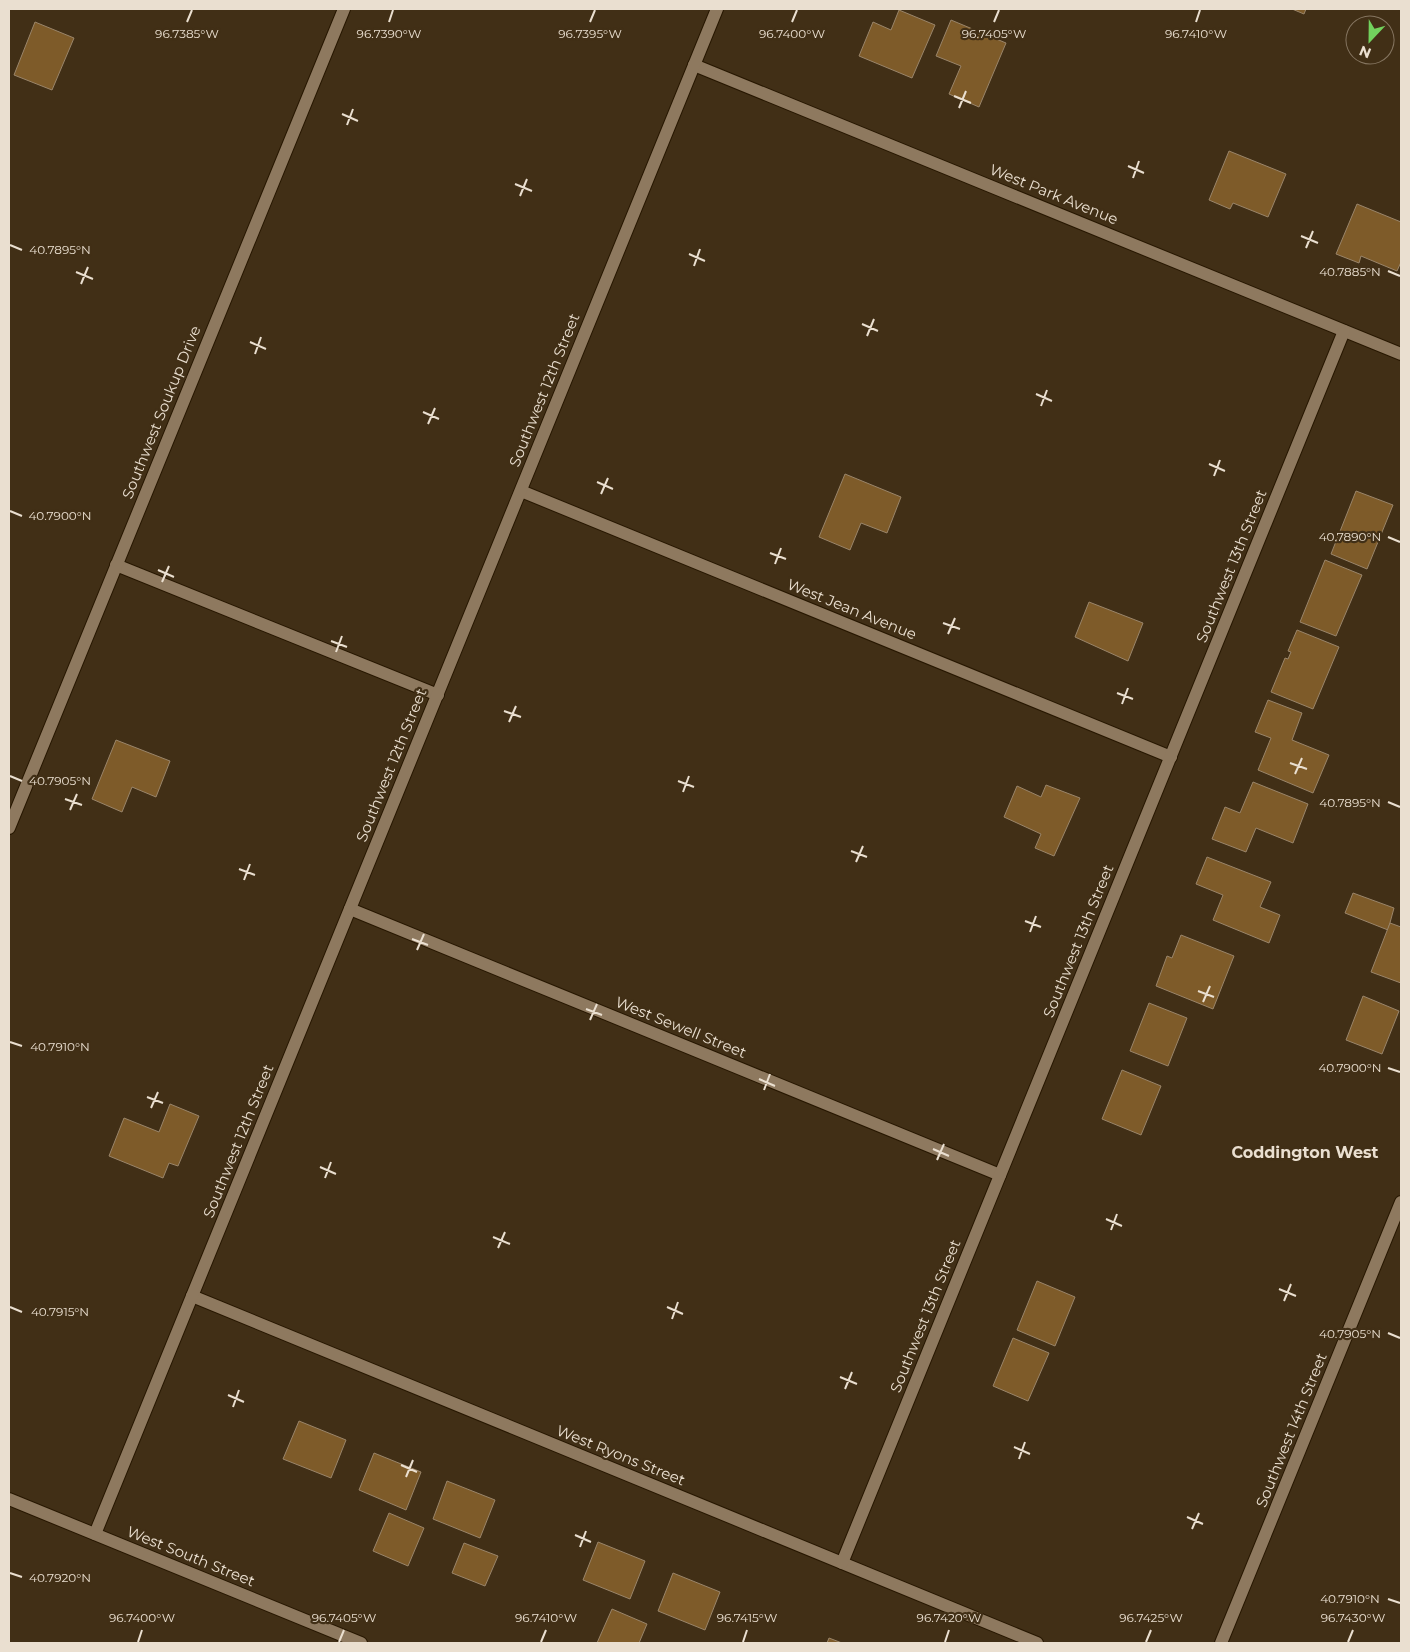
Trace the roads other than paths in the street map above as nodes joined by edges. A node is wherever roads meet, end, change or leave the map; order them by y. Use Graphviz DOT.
graph roads {
  1 [pos="344,9"];
  2 [pos="717,9"];
  3 [pos="694,65"];
  4 [pos="1344,331"];
  5 [pos="1401,354"];
  6 [pos="521,491"];
  7 [pos="116,565"];
  8 [pos="438,695"];
  9 [pos="1171,757"];
  10 [pos="9,828"];
  11 [pos="350,908"];
  12 [pos="1000,1175"];
  13 [pos="1401,1202"];
  14 [pos="1397,1223"];
  15 [pos="192,1296"];
  16 [pos="9,1499"];
  17 [pos="96,1534"];
  18 [pos="842,1563"];
  19 [pos="361,1643"];
  20 [pos="1037,1643"];
  21 [pos="1221,1643"];
  1 -- 7 [label="street, Southwest Soukup Drive"];
  2 -- 3 [label="street, Southwest 12th Street"];
  3 -- 4 [label="street, West Park Avenue"];
  3 -- 6 [label="street, Southwest 12th Street"];
  4 -- 5 [label="street, West Park Avenue"];
  4 -- 9 [label="street, Southwest 13th Street"];
  6 -- 8 [label="street, Southwest 12th Street"];
  6 -- 9 [label="street, West Jean Avenue"];
  7 -- 8 [label="street"];
  7 -- 10 [label="street, Southwest Soukup Drive"];
  8 -- 11 [label="street, Southwest 12th Street"];
  9 -- 12 [label="street, Southwest 13th Street"];
  11 -- 12 [label="street, West Sewell Street"];
  11 -- 15 [label="street, Southwest 12th Street"];
  12 -- 18 [label="street, Southwest 13th Street"];
  13 -- 14 [label="street, Southwest 14th Street"];
  14 -- 21 [label="street, Southwest 14th Street"];
  15 -- 17 [label="street, Southwest 12th Street"];
  15 -- 18 [label="street, West Ryons Street"];
  16 -- 17 [label="street, West South Street"];
  17 -- 19 [label="street, West South Street"];
  18 -- 20 [label="street, West Ryons Street"];
}
